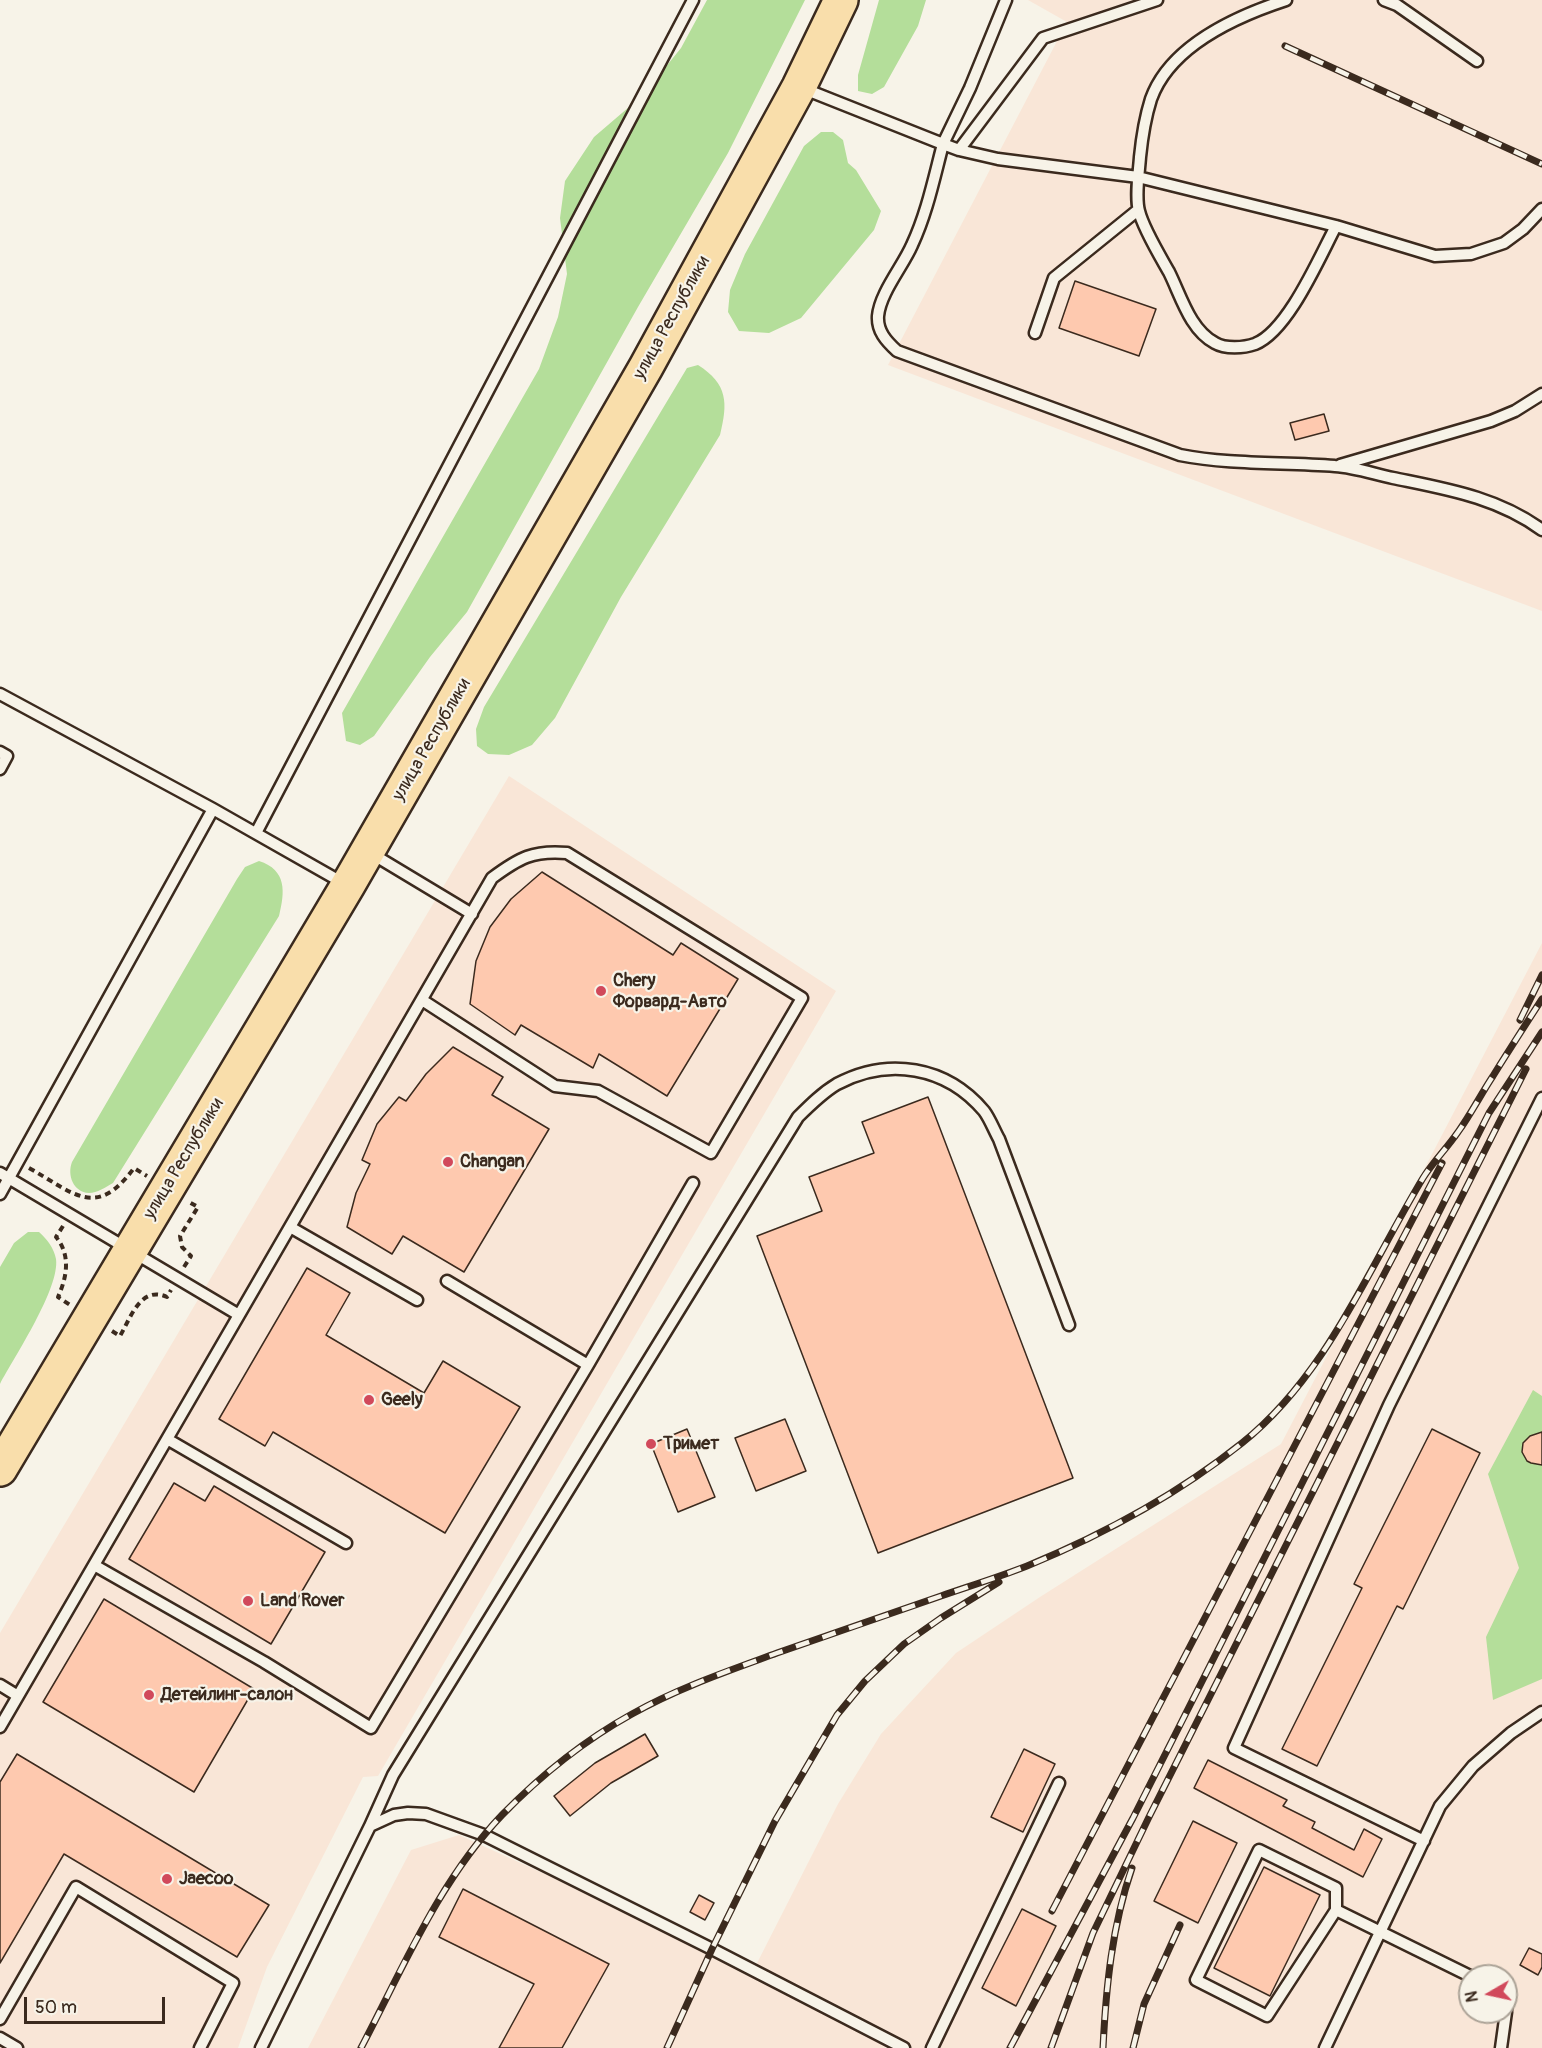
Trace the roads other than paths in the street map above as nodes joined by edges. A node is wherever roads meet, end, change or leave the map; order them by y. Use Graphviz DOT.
graph roads {
  1 [pos="693,0"];
  2 [pos="841,0"];
  3 [pos="1006,0"];
  4 [pos="1157,0"];
  5 [pos="1286,0"];
  6 [pos="1384,0"];
  7 [pos="1477,61"];
  8 [pos="799,87"];
  9 [pos="943,144"];
  10 [pos="959,150"];
  11 [pos="1138,177"];
  12 [pos="1542,209"];
  13 [pos="1138,210"];
  14 [pos="1336,226"];
  15 [pos="1035,333"];
  16 [pos="1542,394"];
  17 [pos="1338,466"];
  18 [pos="1542,530"];
  19 [pos="0,694"];
  20 [pos="0,752"];
  21 [pos="0,769"];
  22 [pos="213,809"];
  23 [pos="256,833"];
  24 [pos="368,852"];
  25 [pos="348,885"];
  26 [pos="472,914"];
  27 [pos="422,999"];
  28 [pos="1542,1098"];
  29 [pos="5,1176"];
  30 [pos="693,1183"];
  31 [pos="0,1194"];
  32 [pos="290,1227"];
  33 [pos="130,1249"];
  34 [pos="447,1281"];
  35 [pos="417,1300"];
  36 [pos="239,1315"];
  37 [pos="1070,1325"];
  38 [pos="588,1365"];
  39 [pos="167,1438"];
  40 [pos="0,1469"];
  41 [pos="346,1543"];
  42 [pos="94,1565"];
  43 [pos="0,1685"];
  44 [pos="18,1696"];
  45 [pos="1542,1713"];
  46 [pos="0,1727"];
  47 [pos="1059,1782"];
  48 [pos="370,1826"];
  49 [pos="1424,1841"];
  50 [pos="1336,1910"];
  51 [pos="1380,1932"];
  52 [pos="1458,1970"];
  53 [pos="0,2019"];
  54 [pos="1504,2024"];
  55 [pos="0,2038"];
  56 [pos="16,2048"];
  57 [pos="200,2048"];
  58 [pos="261,2048"];
  59 [pos="903,2048"];
  60 [pos="932,2048"];
  61 [pos="1325,2048"];
  62 [pos="1501,2048"];
  1 -- 23 [label="lane"];
  2 -- 8 [label="main road, улица Республики"];
  3 -- 9 [label="lane"];
  4 -- 10 [label="lane"];
  5 -- 11 [label="lane"];
  6 -- 7 [label="lane"];
  8 -- 9 [label="lane"];
  8 -- 24 [label="main road, улица Республики"];
  9 -- 10 [label="lane"];
  9 -- 17 [label="lane"];
  10 -- 11 [label="lane"];
  11 -- 13 [label="lane"];
  11 -- 14 [label="lane"];
  12 -- 14 [label="lane"];
  13 -- 14 [label="lane"];
  13 -- 15 [label="lane"];
  16 -- 17 [label="lane"];
  17 -- 18 [label="lane"];
  19 -- 22 [label="lane"];
  20 -- 21 [label="lane"];
  22 -- 23 [label="lane"];
  22 -- 29 [label="lane"];
  23 -- 25 [label="lane"];
  24 -- 25 [label="main road, улица Республики"];
  24 -- 26 [label="lane"];
  25 -- 33 [label="main road, улица Республики"];
  26 -- 27 [label="lane"];
  26 -- 27 [label="lane"];
  27 -- 32 [label="lane"];
  28 -- 49 [label="lane"];
  29 -- 31 [label="lane"];
  29 -- 33 [label="lane"];
  30 -- 38 [label="lane"];
  32 -- 35 [label="lane"];
  32 -- 36 [label="lane"];
  33 -- 36 [label="lane"];
  33 -- 40 [label="main road, улица Республики"];
  34 -- 38 [label="lane"];
  36 -- 39 [label="lane"];
  37 -- 48 [label="lane"];
  38 -- 42 [label="lane"];
  39 -- 41 [label="lane"];
  39 -- 42 [label="lane"];
  42 -- 44 [label="lane"];
  43 -- 44 [label="lane"];
  44 -- 46 [label="lane"];
  45 -- 49 [label="lane"];
  47 -- 60 [label="lane"];
  48 -- 58 [label="lane"];
  48 -- 59 [label="lane"];
  49 -- 51 [label="lane"];
  50 -- 50 [label="lane"];
  50 -- 51 [label="lane"];
  51 -- 52 [label="lane"];
  51 -- 61 [label="lane"];
  53 -- 57 [label="lane"];
  54 -- 62 [label="lane"];
  55 -- 56 [label="lane"];
}
